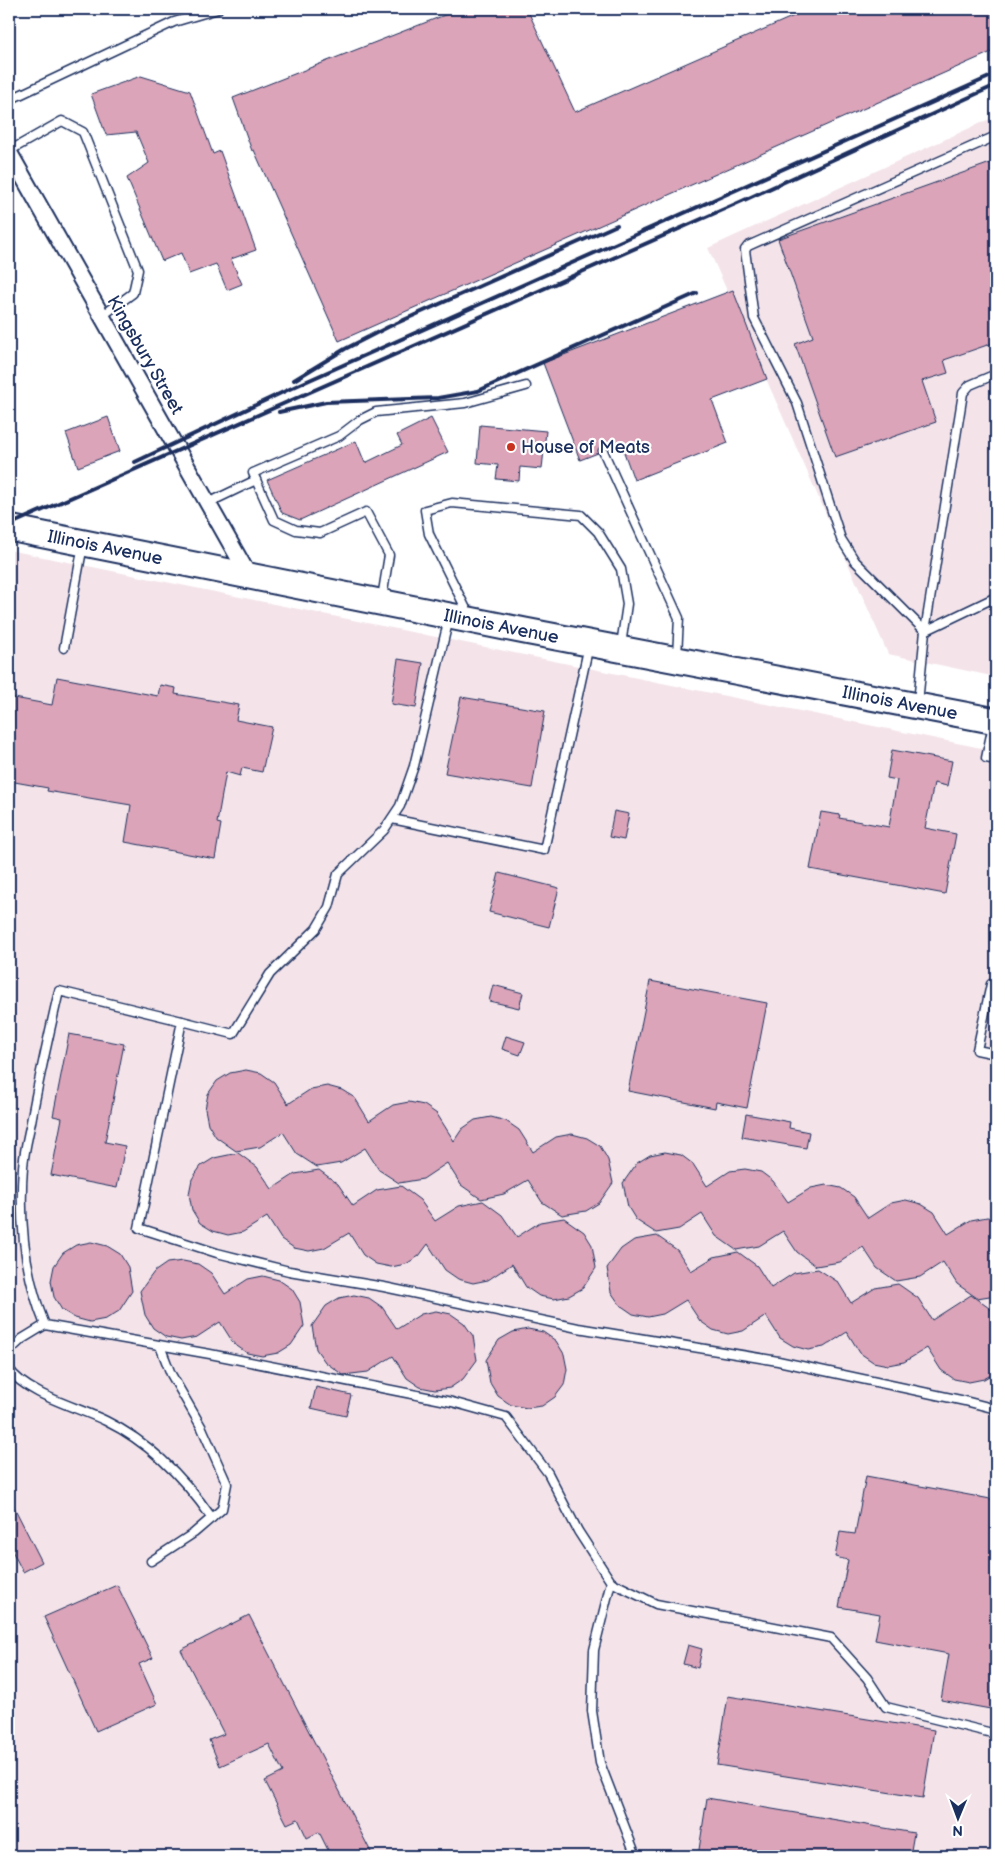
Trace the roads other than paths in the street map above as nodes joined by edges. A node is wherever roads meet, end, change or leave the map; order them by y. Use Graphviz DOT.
graph roads {
  1 [pos="218,9"];
  2 [pos="9,100"];
  3 [pos="996,136"];
  4 [pos="9,152"];
  5 [pos="102,316"];
  6 [pos="996,374"];
  7 [pos="526,386"];
  8 [pos="603,451"];
  9 [pos="256,480"];
  10 [pos="208,503"];
  11 [pos="9,528"];
  12 [pos="83,543"];
  13 [pos="249,576"];
  14 [pos="996,597"];
  15 [pos="381,602"];
  16 [pos="460,618"];
  17 [pos="925,631"];
  18 [pos="590,644"];
  19 [pos="64,648"];
  20 [pos="620,649"];
  21 [pos="677,660"];
  22 [pos="917,706"];
  23 [pos="995,721"];
  24 [pos="996,760"];
  25 [pos="392,819"];
  26 [pos="996,984"];
  27 [pos="182,1021"];
  28 [pos="996,1054"];
  29 [pos="45,1325"];
  30 [pos="160,1346"];
  31 [pos="9,1351"];
  32 [pos="9,1369"];
  33 [pos="996,1409"];
  34 [pos="212,1518"];
  35 [pos="151,1561"];
  36 [pos="611,1582"];
  37 [pos="996,1734"];
  38 [pos="636,1856"];
  1 -- 2 [label="lane"];
  3 -- 17 [label="lane"];
  4 -- 5 [label="street, Kingsbury Street"];
  4 -- 5 [label="lane"];
  5 -- 10 [label="street, Kingsbury Street"];
  6 -- 17 [label="lane"];
  7 -- 9 [label="lane"];
  8 -- 21 [label="lane"];
  9 -- 10 [label="lane"];
  9 -- 15 [label="lane"];
  10 -- 13 [label="street, Kingsbury Street"];
  11 -- 12 [label="main road, Illinois Avenue"];
  12 -- 13 [label="main road, Illinois Avenue"];
  12 -- 19 [label="lane"];
  13 -- 15 [label="main road, Illinois Avenue"];
  14 -- 17 [label="lane"];
  15 -- 16 [label="main road, Illinois Avenue"];
  16 -- 18 [label="main road, Illinois Avenue"];
  16 -- 20 [label="lane"];
  16 -- 25 [label="lane"];
  17 -- 22 [label="lane"];
  18 -- 20 [label="main road, Illinois Avenue"];
  18 -- 25 [label="lane"];
  20 -- 21 [label="main road, Illinois Avenue"];
  21 -- 22 [label="main road, Illinois Avenue"];
  22 -- 23 [label="main road, Illinois Avenue"];
  23 -- 24 [label="lane"];
  25 -- 27 [label="lane"];
  26 -- 28 [label="lane"];
  27 -- 29 [label="lane"];
  27 -- 33 [label="lane"];
  29 -- 30 [label="lane"];
  29 -- 31 [label="lane"];
  30 -- 34 [label="lane"];
  30 -- 36 [label="lane"];
  32 -- 34 [label="lane"];
  34 -- 35 [label="lane"];
  36 -- 37 [label="lane"];
  36 -- 38 [label="lane"];
}
